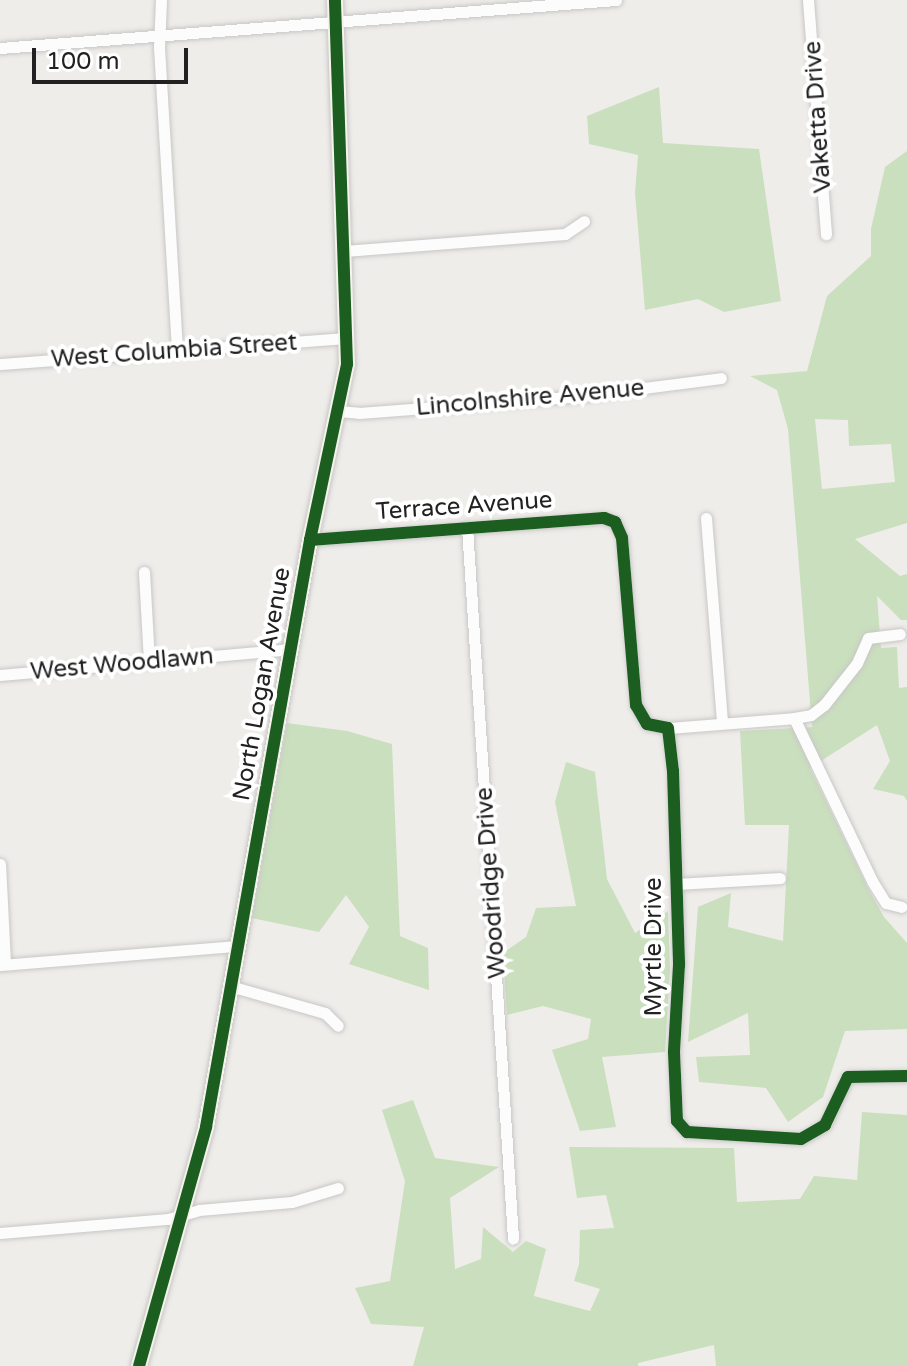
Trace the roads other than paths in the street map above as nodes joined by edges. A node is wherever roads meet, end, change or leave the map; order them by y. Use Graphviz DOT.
graph roads {
  1 [pos="161,0"];
  2 [pos="335,0"];
  3 [pos="616,0"];
  4 [pos="808,0"];
  5 [pos="588,1"];
  6 [pos="336,22"];
  7 [pos="161,36"];
  8 [pos="0,48"];
  9 [pos="584,221"];
  10 [pos="826,234"];
  11 [pos="344,251"];
  12 [pos="347,338"];
  13 [pos="177,350"];
  14 [pos="0,364"];
  15 [pos="721,378"];
  16 [pos="338,411"];
  17 [pos="706,518"];
  18 [pos="467,527"];
  19 [pos="310,540"];
  20 [pos="144,572"];
  21 [pos="900,634"];
  22 [pos="292,649"];
  23 [pos="149,662"];
  24 [pos="0,675"];
  25 [pos="794,718"];
  26 [pos="722,722"];
  27 [pos="668,728"];
  28 [pos="0,864"];
  29 [pos="780,878"];
  30 [pos="677,884"];
  31 [pos="902,907"];
  32 [pos="238,946"];
  33 [pos="3,965"];
  34 [pos="230,986"];
  35 [pos="338,1026"];
  36 [pos="907,1076"];
  37 [pos="338,1188"];
  38 [pos="183,1215"];
  39 [pos="0,1233"];
  40 [pos="513,1239"];
  41 [pos="139,1366"];
  1 -- 7 [label="street"];
  2 -- 6 [label="street, North Logan Avenue"];
  3 -- 5 [label="street"];
  4 -- 10 [label="street, Vaketta Drive"];
  5 -- 6 [label="street"];
  6 -- 7 [label="street"];
  6 -- 11 [label="street, North Logan Avenue"];
  7 -- 8 [label="street"];
  7 -- 13 [label="street"];
  9 -- 11 [label="street"];
  11 -- 12 [label="street, North Logan Avenue"];
  12 -- 13 [label="street, West Columbia Street"];
  12 -- 16 [label="street, North Logan Avenue"];
  13 -- 14 [label="street, West Columbia Street"];
  15 -- 16 [label="street, Lincolnshire Avenue"];
  16 -- 19 [label="street, North Logan Avenue"];
  17 -- 26 [label="street"];
  18 -- 19 [label="street, Terrace Avenue"];
  18 -- 27 [label="street, Terrace Avenue"];
  18 -- 40 [label="street, Woodridge Drive"];
  19 -- 22 [label="street, North Logan Avenue"];
  20 -- 23 [label="street"];
  21 -- 25 [label="street"];
  22 -- 23 [label="street, West Woodlawn"];
  22 -- 32 [label="street, North Logan Avenue"];
  23 -- 24 [label="street, West Woodlawn"];
  25 -- 26 [label="street"];
  25 -- 31 [label="street"];
  26 -- 27 [label="street"];
  27 -- 30 [label="street, Myrtle Drive"];
  28 -- 33 [label="street"];
  29 -- 30 [label="street"];
  30 -- 36 [label="street, Myrtle Drive"];
  32 -- 33 [label="street"];
  32 -- 34 [label="street, North Logan Avenue"];
  34 -- 35 [label="street"];
  34 -- 38 [label="street, North Logan Avenue"];
  37 -- 38 [label="street"];
  38 -- 39 [label="street"];
  38 -- 41 [label="street, North Logan Avenue"];
}
